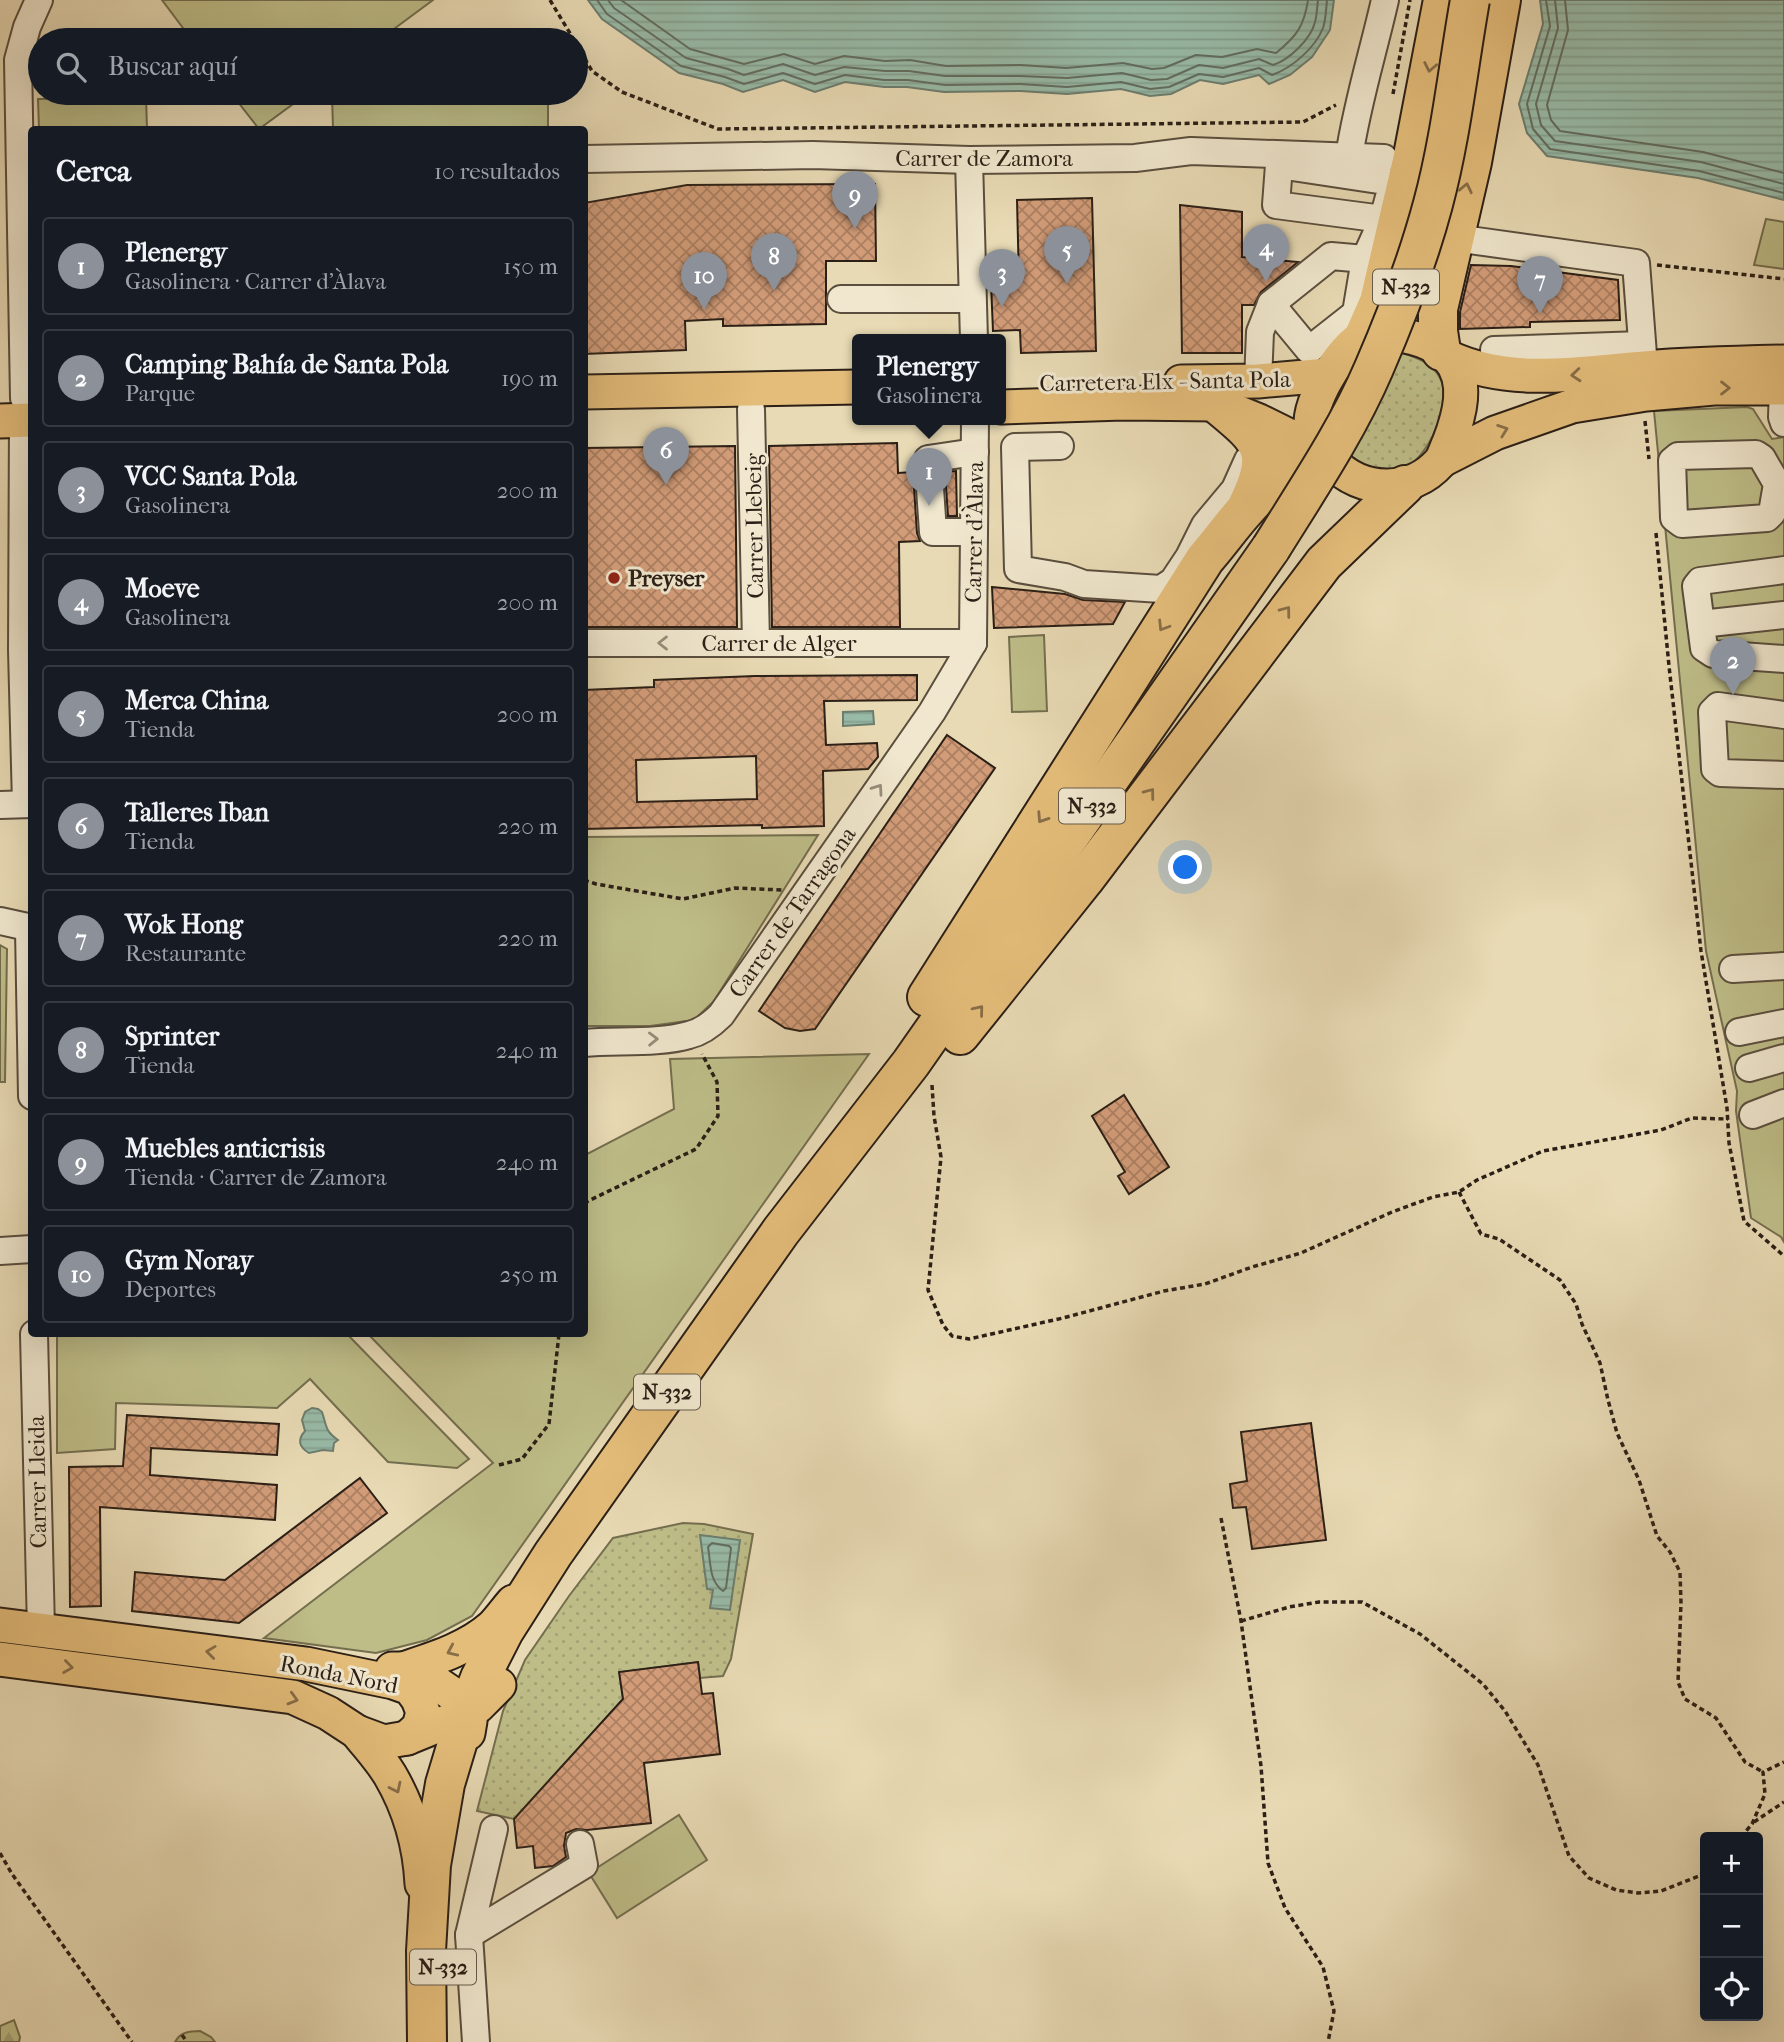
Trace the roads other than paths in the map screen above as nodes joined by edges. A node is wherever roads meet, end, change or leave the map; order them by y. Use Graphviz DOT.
graph roads {
  1 [pos="39,0"];
  2 [pos="1385,0"];
  3 [pos="1443,0"];
  4 [pos="1470,0"];
  5 [pos="1501,0"];
  6 [pos="1349,157"];
  7 [pos="1384,158"];
  8 [pos="588,159"];
  9 [pos="969,160"];
  10 [pos="17,180"];
  11 [pos="1451,256"];
  12 [pos="1376,263"];
  13 [pos="841,299"];
  14 [pos="972,299"];
  15 [pos="1272,304"];
  16 [pos="974,334"];
  17 [pos="1364,336"];
  18 [pos="1494,350"];
  19 [pos="1445,355"];
  20 [pos="1643,356"];
  21 [pos="1328,375"];
  22 [pos="1784,380"];
  23 [pos="1258,382"];
  24 [pos="1006,384"];
  25 [pos="852,387"];
  26 [pos="588,392"];
  27 [pos="1217,404"];
  28 [pos="1006,407"];
  29 [pos="852,408"];
  30 [pos="18,409"];
  31 [pos="751,409"];
  32 [pos="588,413"];
  33 [pos="1784,423"];
  34 [pos="975,425"];
  35 [pos="1313,442"];
  36 [pos="1259,445"];
  37 [pos="1060,446"];
  38 [pos="975,452"];
  39 [pos="1441,460"];
  40 [pos="1405,485"];
  41 [pos="1245,510"];
  42 [pos="974,532"];
  43 [pos="1784,570"];
  44 [pos="1784,615"];
  45 [pos="1701,624"];
  46 [pos="588,643"];
  47 [pos="756,643"];
  48 [pos="927,643"];
  49 [pos="974,643"];
  50 [pos="18,650"];
  51 [pos="1784,659"];
  52 [pos="945,691"];
  53 [pos="1784,715"];
  54 [pos="1784,775"];
  55 [pos="19,804"];
  56 [pos="0,921"];
  57 [pos="28,928"];
  58 [pos="1784,966"];
  59 [pos="1733,969"];
  60 [pos="1784,1023"];
  61 [pos="1739,1032"];
  62 [pos="588,1043"];
  63 [pos="1784,1058"];
  64 [pos="920,1068"];
  65 [pos="1749,1068"];
  66 [pos="1784,1103"];
  67 [pos="1740,1117"];
  68 [pos="797,1223"];
  69 [pos="28,1249"];
  70 [pos="0,1251"];
  71 [pos="34,1337"];
  72 [pos="553,1554"];
  73 [pos="0,1626"];
  74 [pos="40,1630"];
  75 [pos="0,1659"];
  76 [pos="402,1669"];
  77 [pos="351,1675"];
  78 [pos="499,1685"];
  79 [pos="466,1714"];
  80 [pos="357,1732"];
  81 [pos="407,1738"];
  82 [pos="465,1777"];
  83 [pos="494,1829"];
  84 [pos="580,1844"];
  85 [pos="469,1936"];
  86 [pos="426,1951"];
  87 [pos="427,2042"];
  88 [pos="443,2042"];
  89 [pos="476,2042"];
  1 -- 10 [label="street"];
  2 -- 6 [label="street"];
  3 -- 12 [label="highway, one-way"];
  4 -- 64 [label="highway, N-332, bridge"];
  11 -- 5 [label="highway, one-way"];
  6 -- 7 [label="street, Carrer de Zamora"];
  6 -- 9 [label="street, Carrer de Zamora"];
  8 -- 9 [label="street, Carrer de Zamora"];
  9 -- 14 [label="street"];
  10 -- 30 [label="street"];
  11 -- 12 [label="highway"];
  11 -- 19 [label="highway"];
  11 -- 20 [label="street"];
  12 -- 15 [label="street"];
  12 -- 15 [label="street"];
  12 -- 17 [label="highway"];
  13 -- 14 [label="street"];
  14 -- 16 [label="street"];
  15 -- 23 [label="street"];
  17 -- 19 [label="main road"];
  17 -- 21 [label="main road"];
  18 -- 20 [label="street"];
  20 -- 19 [label="main road, one-way"];
  19 -- 39 [label="main road"];
  20 -- 22 [label="main road"];
  21 -- 23 [label="main road, Carretera Elx - Santa Pola"];
  21 -- 35 [label="main road"];
  22 -- 33 [label="street"];
  39 -- 22 [label="main road, one-way"];
  23 -- 24 [label="main road, Carretera Elx - Santa Pola"];
  25 -- 26 [label="main road"];
  27 -- 28 [label="main road, Carretera Elx - Santa Pola"];
  27 -- 35 [label="main road, Carretera Elx - Santa Pola"];
  27 -- 36 [label="highway"];
  29 -- 31 [label="main road"];
  30 -- 50 [label="street"];
  31 -- 32 [label="main road"];
  31 -- 47 [label="street, Carrer Llebeig"];
  34 -- 38 [label="street, Carrer d'Àlava"];
  35 -- 40 [label="main road"];
  35 -- 41 [label="highway"];
  36 -- 37 [label="street"];
  36 -- 41 [label="highway"];
  38 -- 42 [label="street, Carrer d'Àlava"];
  38 -- 42 [label="street"];
  39 -- 40 [label="main road"];
  64 -- 40 [label="highway, one-way"];
  41 -- 68 [label="highway, one-way"];
  42 -- 49 [label="street, Carrer d'Àlava"];
  43 -- 45 [label="street"];
  44 -- 45 [label="street"];
  45 -- 51 [label="street"];
  47 -- 46 [label="street, Carrer de Alger, one-way"];
  47 -- 48 [label="street, Carrer de Alger"];
  48 -- 49 [label="street, Carrer de Alger"];
  48 -- 52 [label="street"];
  49 -- 52 [label="street, Carrer de Tarragona"];
  50 -- 55 [label="street"];
  62 -- 52 [label="street, Carrer de Tarragona, one-way"];
  53 -- 54 [label="street"];
  56 -- 57 [label="street"];
  58 -- 59 [label="street"];
  60 -- 61 [label="street"];
  63 -- 65 [label="street"];
  64 -- 68 [label="highway, N-332"];
  66 -- 67 [label="street"];
  68 -- 72 [label="highway, N-332"];
  68 -- 78 [label="highway, N-332"];
  69 -- 70 [label="street"];
  71 -- 74 [label="street, Carrer Lleida"];
  72 -- 76 [label="main road, one-way"];
  72 -- 79 [label="highway, N-332"];
  73 -- 74 [label="main road, Ronda Nord"];
  77 -- 74 [label="main road, Ronda Nord, one-way"];
  75 -- 80 [label="main road, Ronda Nord, one-way"];
  76 -- 77 [label="main road"];
  76 -- 79 [label="main road"];
  77 -- 81 [label="main road, Ronda Nord"];
  78 -- 79 [label="main road"];
  78 -- 82 [label="highway, N-332"];
  79 -- 81 [label="main road"];
  79 -- 82 [label="main road"];
  79 -- 86 [label="highway, N-332"];
  80 -- 81 [label="main road, Ronda Nord"];
  80 -- 86 [label="main road, one-way"];
  82 -- 88 [label="highway, N-332"];
  83 -- 85 [label="street"];
  84 -- 85 [label="street"];
  85 -- 89 [label="street"];
  86 -- 87 [label="highway, N-332"];
}
